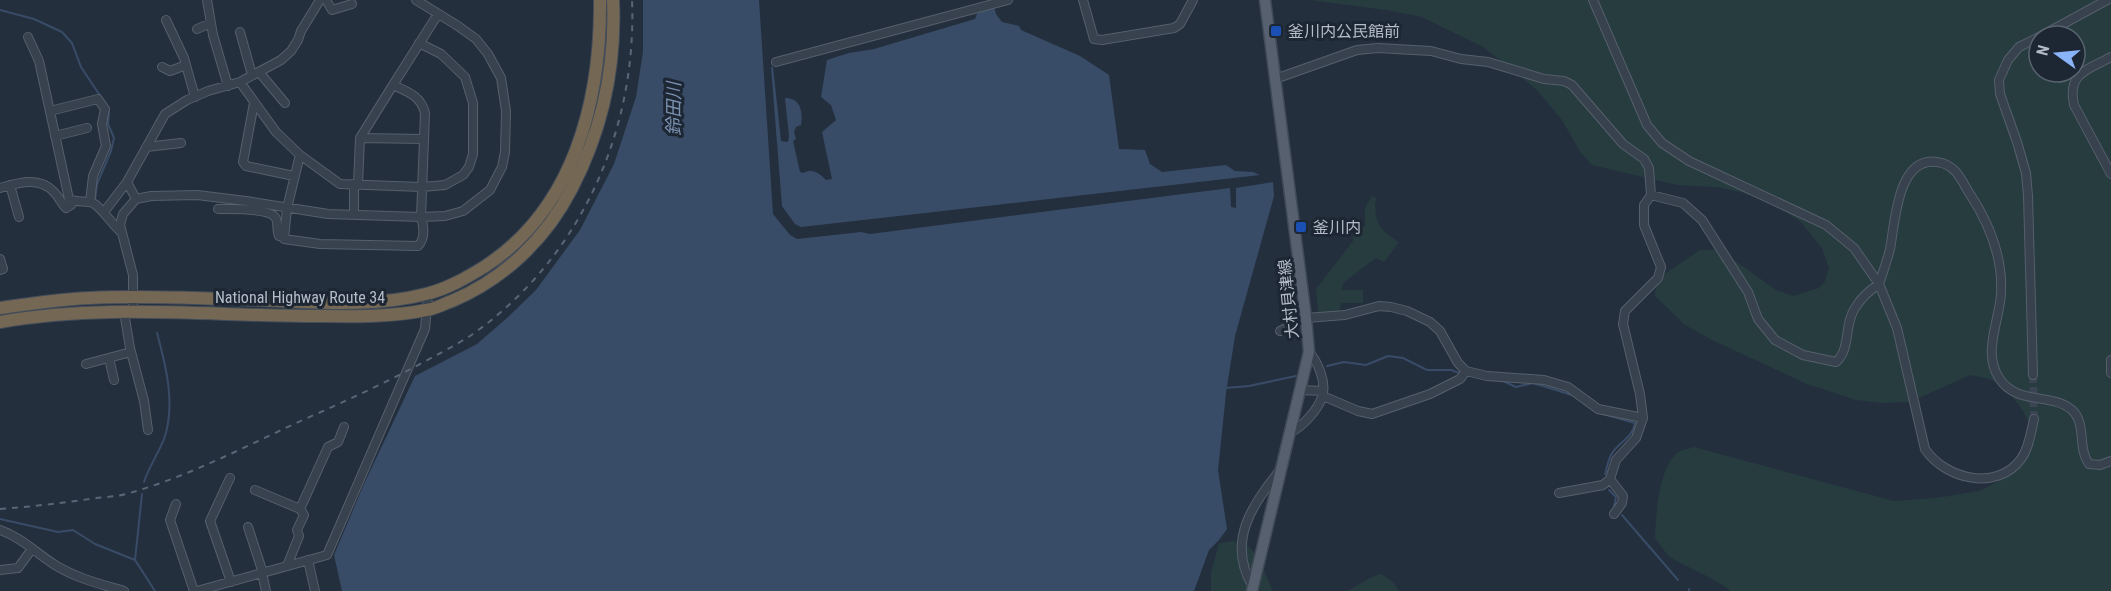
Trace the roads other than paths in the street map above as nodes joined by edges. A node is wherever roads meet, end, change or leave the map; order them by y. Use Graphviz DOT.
graph roads {
  1 [pos="207,0"];
  2 [pos="320,0"];
  3 [pos="326,0"];
  4 [pos="416,0"];
  5 [pos="600,0"];
  6 [pos="613,0"];
  7 [pos="1008,0"];
  8 [pos="1083,0"];
  9 [pos="1193,0"];
  10 [pos="1265,0"];
  11 [pos="1593,0"];
  12 [pos="2107,0"];
  13 [pos="995,2"];
  14 [pos="352,4"];
  15 [pos="438,14"];
  16 [pos="166,20"];
  17 [pos="211,23"];
  18 [pos="2062,24"];
  19 [pos="197,29"];
  20 [pos="240,32"];
  21 [pos="28,37"];
  22 [pos="419,43"];
  23 [pos="2027,43"];
  24 [pos="2111,57"];
  25 [pos="776,62"];
  26 [pos="186,65"];
  27 [pos="162,68"];
  28 [pos="256,73"];
  29 [pos="1275,79"];
  30 [pos="240,82"];
  31 [pos="393,85"];
  32 [pos="228,86"];
  33 [pos="195,97"];
  34 [pos="285,103"];
  35 [pos="254,104"];
  36 [pos="50,111"];
  37 [pos="87,128"];
  38 [pos="55,136"];
  39 [pos="360,138"];
  40 [pos="424,139"];
  41 [pos="181,143"];
  42 [pos="146,147"];
  43 [pos="300,155"];
  44 [pos="2111,174"];
  45 [pos="294,176"];
  46 [pos="127,182"];
  47 [pos="356,184"];
  48 [pos="10,185"];
  49 [pos="422,187"];
  50 [pos="0,188"];
  51 [pos="1651,195"];
  52 [pos="136,200"];
  53 [pos="73,201"];
  54 [pos="90,202"];
  55 [pos="287,208"];
  56 [pos="218,209"];
  57 [pos="104,212"];
  58 [pos="354,215"];
  59 [pos="18,217"];
  60 [pos="421,218"];
  61 [pos="120,231"];
  62 [pos="284,237"];
  63 [pos="0,259"];
  64 [pos="0,270"];
  65 [pos="1283,278"];
  66 [pos="1302,283"];
  67 [pos="1879,284"];
  68 [pos="428,294"];
  69 [pos="133,298"];
  70 [pos="0,308"];
  71 [pos="428,310"];
  72 [pos="129,312"];
  73 [pos="1306,318"];
  74 [pos="0,322"];
  75 [pos="1280,331"];
  76 [pos="131,352"];
  77 [pos="1309,352"];
  78 [pos="109,358"];
  79 [pos="2111,362"];
  80 [pos="86,364"];
  81 [pos="2111,373"];
  82 [pos="1463,374"];
  83 [pos="2033,375"];
  84 [pos="114,380"];
  85 [pos="1300,390"];
  86 [pos="1323,394"];
  87 [pos="1643,418"];
  88 [pos="2034,419"];
  89 [pos="344,427"];
  90 [pos="148,430"];
  91 [pos="1291,432"];
  92 [pos="2111,461"];
  93 [pos="1281,468"];
  94 [pos="230,478"];
  95 [pos="1610,479"];
  96 [pos="255,490"];
  97 [pos="1559,492"];
  98 [pos="176,504"];
  99 [pos="300,509"];
  100 [pos="1614,514"];
  101 [pos="248,527"];
  102 [pos="0,530"];
  103 [pos="32,549"];
  104 [pos="308,560"];
  105 [pos="287,566"];
  106 [pos="0,570"];
  107 [pos="262,573"];
  108 [pos="231,582"];
  109 [pos="1252,589"];
  110 [pos="124,591"];
  111 [pos="195,591"];
  112 [pos="266,591"];
  113 [pos="315,591"];
  1 -- 17 [label="street"];
  2 -- 28 [label="street"];
  3 -- 14 [label="street"];
  4 -- 15 [label="street"];
  5 -- 68 [label="highway, National Highway Route 34"];
  6 -- 71 [label="highway, National Highway Route 34"];
  7 -- 13 [label="street"];
  8 -- 9 [label="street"];
  10 -- 29 [label="main road, 大村貝津線"];
  11 -- 67 [label="street"];
  12 -- 18 [label="street"];
  13 -- 25 [label="street"];
  15 -- 22 [label="street"];
  15 -- 60 [label="street"];
  16 -- 26 [label="street"];
  17 -- 19 [label="street"];
  17 -- 32 [label="street"];
  20 -- 28 [label="street"];
  21 -- 36 [label="street"];
  22 -- 31 [label="street"];
  22 -- 49 [label="street"];
  23 -- 83 [label="street"];
  24 -- 44 [label="street"];
  26 -- 27 [label="street"];
  26 -- 33 [label="street"];
  28 -- 30 [label="street"];
  28 -- 34 [label="street"];
  29 -- 51 [label="street"];
  29 -- 66 [label="main road, 大村貝津線"];
  30 -- 32 [label="street"];
  30 -- 35 [label="street"];
  31 -- 39 [label="street"];
  31 -- 40 [label="street"];
  32 -- 33 [label="street"];
  33 -- 42 [label="street"];
  35 -- 43 [label="street"];
  35 -- 45 [label="street"];
  36 -- 38 [label="street"];
  36 -- 54 [label="street"];
  37 -- 38 [label="street"];
  38 -- 53 [label="street"];
  39 -- 40 [label="street"];
  39 -- 47 [label="street"];
  40 -- 49 [label="street"];
  41 -- 42 [label="street"];
  42 -- 46 [label="street"];
  43 -- 45 [label="street"];
  43 -- 47 [label="street"];
  45 -- 55 [label="street"];
  46 -- 52 [label="street"];
  46 -- 57 [label="street"];
  47 -- 49 [label="street"];
  47 -- 58 [label="street"];
  48 -- 50 [label="street"];
  48 -- 53 [label="street"];
  48 -- 59 [label="street"];
  49 -- 60 [label="street"];
  51 -- 67 [label="street"];
  51 -- 87 [label="street"];
  52 -- 55 [label="street"];
  52 -- 61 [label="street"];
  53 -- 54 [label="street"];
  54 -- 57 [label="street"];
  55 -- 58 [label="street"];
  55 -- 62 [label="street"];
  56 -- 62 [label="street"];
  57 -- 61 [label="street"];
  58 -- 60 [label="street"];
  60 -- 62 [label="street"];
  61 -- 69 [label="street"];
  63 -- 64 [label="street"];
  65 -- 66 [label="street"];
  66 -- 73 [label="main road, 大村貝津線"];
  67 -- 88 [label="street"];
  67 -- 92 [label="street"];
  68 -- 69 [label="highway, National Highway Route 34"];
  68 -- 71 [label="street"];
  69 -- 70 [label="highway, National Highway Route 34"];
  69 -- 72 [label="street"];
  71 -- 72 [label="highway, National Highway Route 34"];
  71 -- 104 [label="street"];
  72 -- 74 [label="highway, National Highway Route 34"];
  72 -- 76 [label="street"];
  73 -- 75 [label="street"];
  73 -- 77 [label="main road, 大村貝津線"];
  73 -- 82 [label="street"];
  76 -- 78 [label="street"];
  76 -- 90 [label="street"];
  77 -- 85 [label="main road, 大村貝津線"];
  77 -- 86 [label="street"];
  78 -- 80 [label="street"];
  78 -- 84 [label="street"];
  79 -- 81 [label="street"];
  82 -- 86 [label="street"];
  82 -- 87 [label="street"];
  85 -- 86 [label="street"];
  85 -- 91 [label="main road, 大村貝津線"];
  86 -- 91 [label="street"];
  87 -- 95 [label="street"];
  89 -- 99 [label="street"];
  91 -- 93 [label="main road, 大村貝津線"];
  93 -- 109 [label="main road, 大村貝津線"];
  93 -- 109 [label="street"];
  94 -- 108 [label="street"];
  95 -- 97 [label="street"];
  95 -- 100 [label="street"];
  96 -- 99 [label="street"];
  98 -- 111 [label="street"];
  99 -- 105 [label="street"];
  101 -- 107 [label="street"];
  102 -- 103 [label="street"];
  103 -- 106 [label="street"];
  103 -- 110 [label="street"];
  104 -- 105 [label="street"];
  104 -- 113 [label="street"];
  105 -- 107 [label="street"];
  107 -- 108 [label="street"];
  107 -- 112 [label="street"];
  108 -- 111 [label="street"];
}
